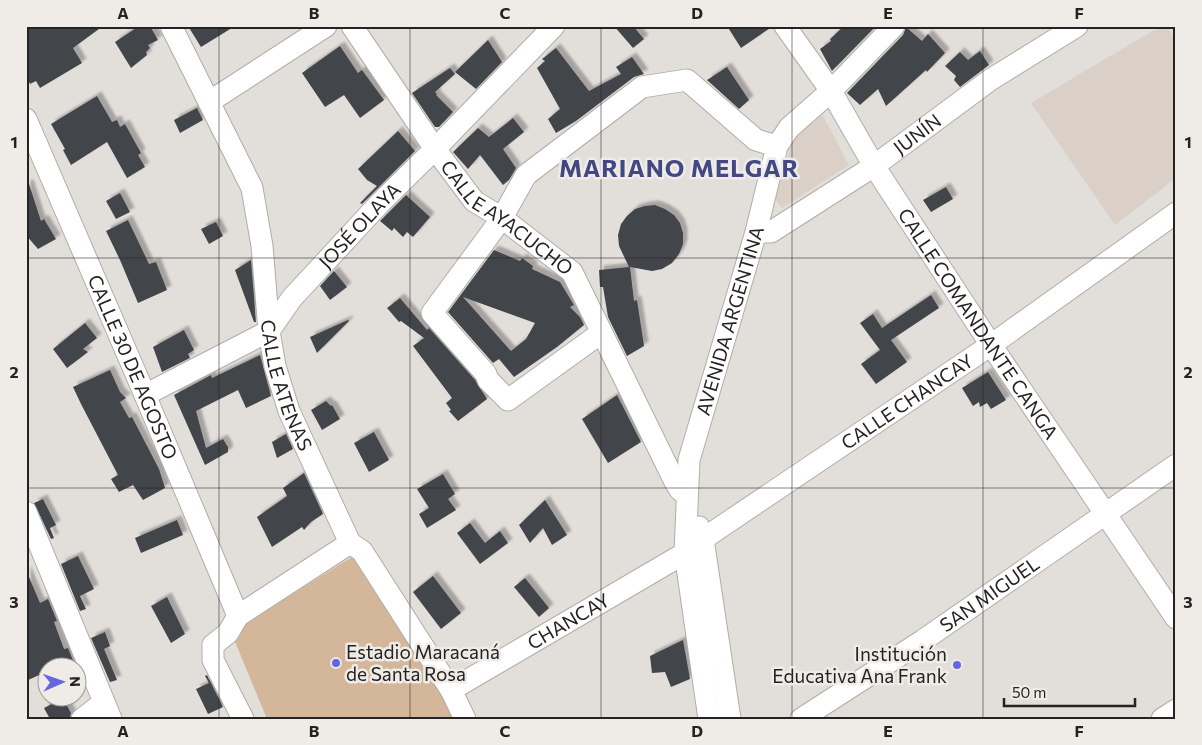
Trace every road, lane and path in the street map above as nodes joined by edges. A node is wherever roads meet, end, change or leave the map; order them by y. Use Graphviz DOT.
graph roads {
  1 [pos="171,26"];
  2 [pos="326,26"];
  3 [pos="352,26"];
  4 [pos="554,26"];
  5 [pos="785,26"];
  6 [pos="894,26"];
  7 [pos="1077,26"];
  8 [pos="831,91"];
  9 [pos="210,102"];
  10 [pos="26,119"];
  11 [pos="777,146"];
  12 [pos="435,149"];
  13 [pos="874,166"];
  14 [pos="1176,213"];
  15 [pos="502,218"];
  16 [pos="756,232"];
  17 [pos="269,331"];
  18 [pos="601,333"];
  19 [pos="991,345"];
  20 [pos="145,395"];
  21 [pos="1176,465"];
  22 [pos="687,495"];
  23 [pos="26,512"];
  24 [pos="1106,514"];
  25 [pos="704,539"];
  26 [pos="350,542"];
  27 [pos="685,553"];
  28 [pos="238,616"];
  29 [pos="1176,618"];
  30 [pos="451,690"];
  31 [pos="1176,710"];
  32 [pos="107,711"];
  33 [pos="82,719"];
  34 [pos="243,719"];
  35 [pos="465,719"];
  36 [pos="709,719"];
  37 [pos="730,719"];
  38 [pos="802,719"];
  39 [pos="1162,719"];
  1 -- 9 [label="street, CALLE ATENAS"];
  2 -- 9 [label="street"];
  3 -- 12 [label="street, CALLE AYACUCHO"];
  4 -- 12 [label="street, JOSÉ OLAYA"];
  5 -- 8 [label="street, CALLE COMANDANTE CANGA"];
  6 -- 8 [label="street"];
  7 -- 13 [label="street, JUNÍN"];
  8 -- 11 [label="street"];
  8 -- 13 [label="street, CALLE COMANDANTE CANGA"];
  9 -- 17 [label="street, CALLE ATENAS"];
  10 -- 20 [label="street, CALLE 30 DE AGOSTO"];
  11 -- 15 [label="street"];
  11 -- 16 [label="street, AVENIDA ARGENTINA"];
  12 -- 15 [label="street, CALLE AYACUCHO"];
  12 -- 17 [label="street, JOSÉ OLAYA"];
  13 -- 16 [label="street, JUNÍN"];
  13 -- 19 [label="street, CALLE COMANDANTE CANGA"];
  14 -- 19 [label="street, CALLE CHANCAY"];
  15 -- 18 [label="street, CALLE AYACUCHO"];
  15 -- 18 [label="street"];
  16 -- 22 [label="street, AVENIDA ARGENTINA"];
  17 -- 20 [label="street, JOSÉ OLAYA"];
  17 -- 26 [label="street, CALLE ATENAS"];
  18 -- 22 [label="street, CALLE AYACUCHO"];
  19 -- 24 [label="street, CALLE COMANDANTE CANGA"];
  19 -- 25 [label="street, CALLE CHANCAY"];
  20 -- 28 [label="street, CALLE 30 DE AGOSTO"];
  21 -- 24 [label="street, SAN MIGUEL"];
  22 -- 25 [label="street, AVENIDA ARGENTINA"];
  22 -- 27 [label="street, AVENIDA ARGENTINA"];
  23 -- 32 [label="street"];
  24 -- 29 [label="street, CALLE COMANDANTE CANGA"];
  24 -- 38 [label="street, SAN MIGUEL"];
  25 -- 27 [label="street, CALLE CHANCAY"];
  25 -- 37 [label="street, AVENIDA ARGENTINA"];
  26 -- 28 [label="street"];
  26 -- 30 [label="street, CALLE ATENAS"];
  27 -- 30 [label="street, CHANCAY"];
  27 -- 36 [label="street, AVENIDA ARGENTINA"];
  28 -- 34 [label="street"];
  30 -- 35 [label="street, CALLE ATENAS"];
  31 -- 39 [label="street"];
  32 -- 33 [label="street"];
}
